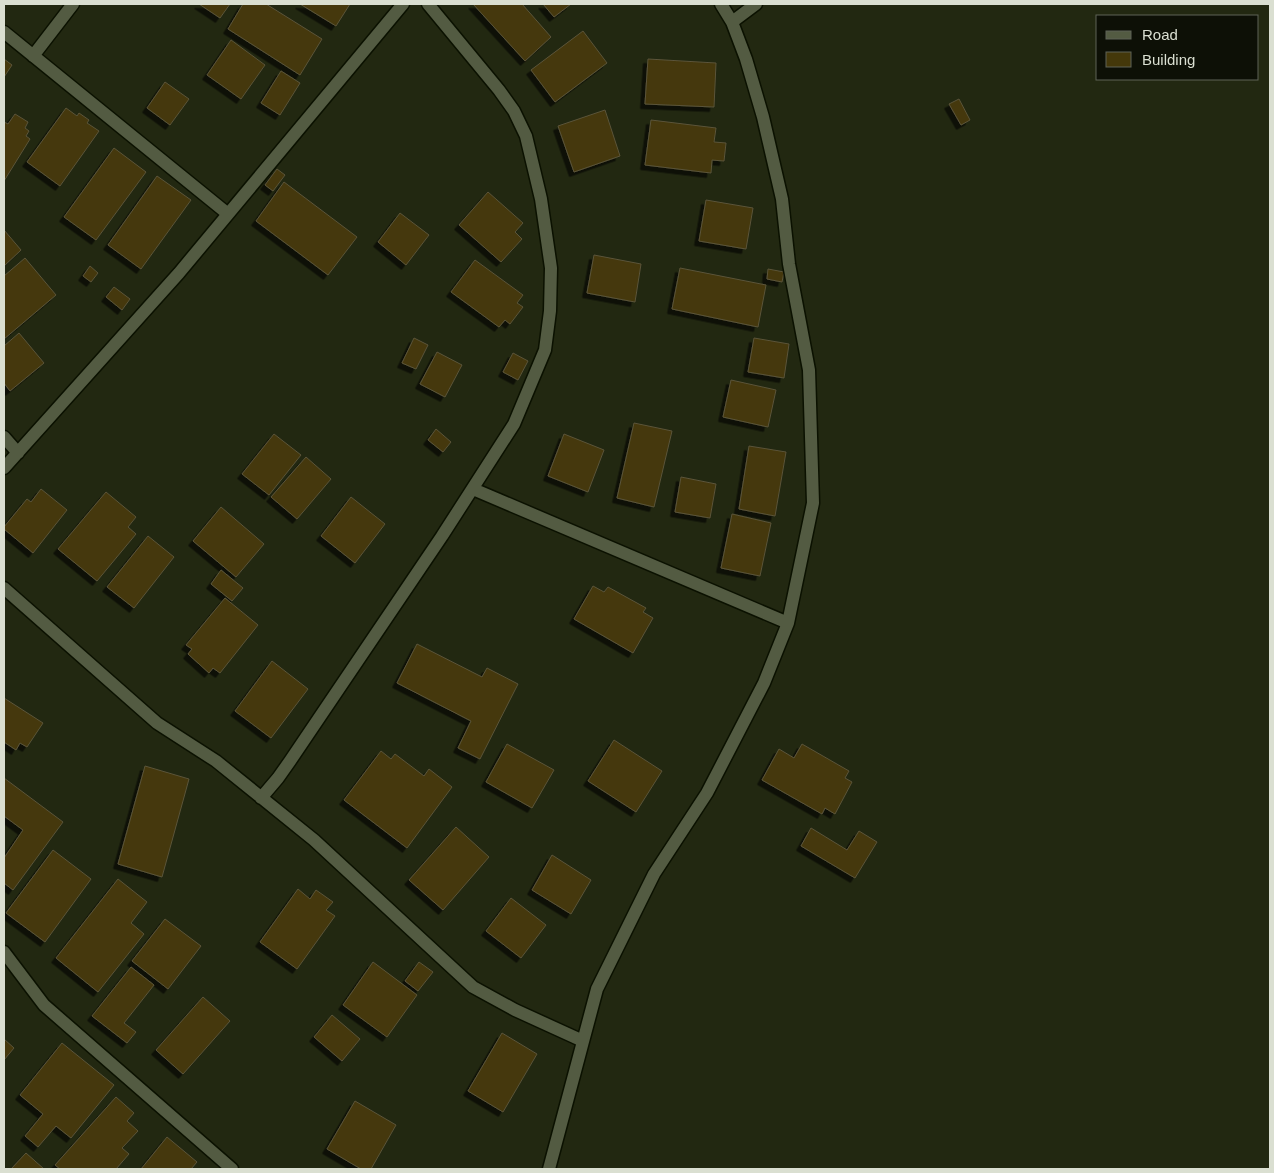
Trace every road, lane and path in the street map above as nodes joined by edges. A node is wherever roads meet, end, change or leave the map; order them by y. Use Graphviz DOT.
graph roads {
  1 [pos="73,4"];
  2 [pos="403,4"];
  3 [pos="428,4"];
  4 [pos="721,4"];
  5 [pos="756,4"];
  6 [pos="732,22"];
  7 [pos="4,32"];
  8 [pos="33,56"];
  9 [pos="228,214"];
  10 [pos="4,437"];
  11 [pos="18,453"];
  12 [pos="4,468"];
  13 [pos="472,489"];
  14 [pos="4,588"];
  15 [pos="788,624"];
  16 [pos="261,798"];
  17 [pos="4,952"];
  18 [pos="583,1041"];
  19 [pos="232,1169"];
  20 [pos="549,1169"];
  1 -- 8 [label="street"];
  2 -- 9 [label="street"];
  3 -- 13 [label="street"];
  4 -- 6 [label="street"];
  5 -- 6 [label="street"];
  6 -- 15 [label="street"];
  7 -- 8 [label="street"];
  8 -- 9 [label="street"];
  9 -- 11 [label="street"];
  10 -- 11 [label="street"];
  11 -- 12 [label="street"];
  13 -- 15 [label="street"];
  13 -- 16 [label="street"];
  14 -- 16 [label="street"];
  15 -- 18 [label="street"];
  16 -- 18 [label="street"];
  17 -- 19 [label="street"];
  18 -- 20 [label="street"];
}
